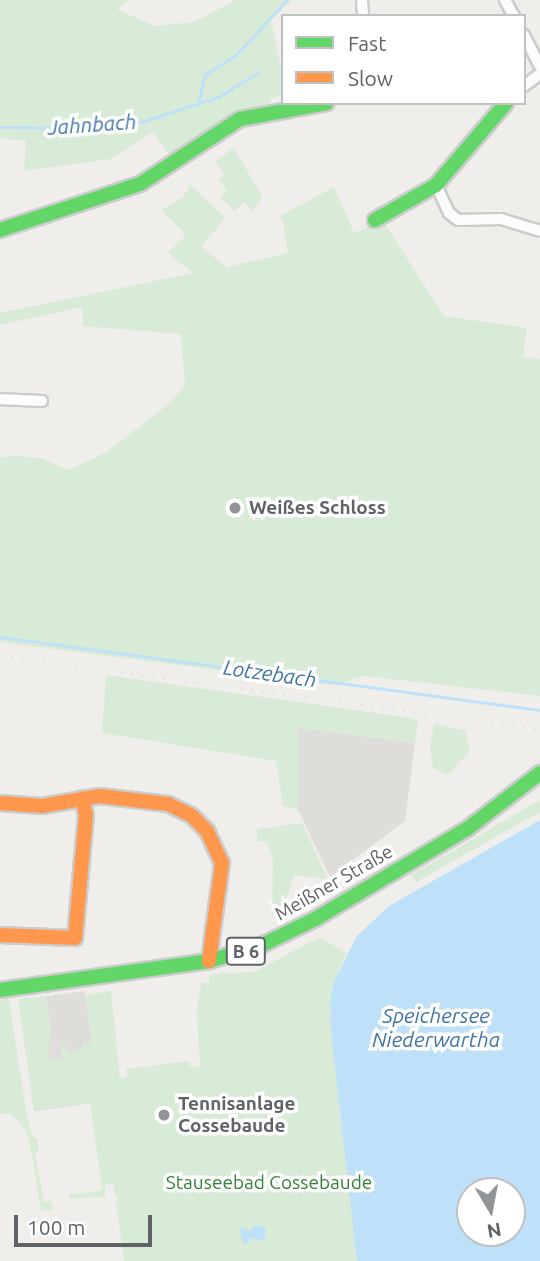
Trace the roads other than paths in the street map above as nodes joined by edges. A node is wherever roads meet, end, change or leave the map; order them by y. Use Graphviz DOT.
graph roads {
  1 [pos="526,39"];
  2 [pos="540,66"];
  3 [pos="315,105"];
  4 [pos="504,105"];
  5 [pos="436,185"];
  6 [pos="375,220"];
  7 [pos="0,230"];
  8 [pos="540,231"];
  9 [pos="0,399"];
  10 [pos="42,401"];
  11 [pos="540,773"];
  12 [pos="82,799"];
  13 [pos="0,803"];
  14 [pos="0,935"];
  15 [pos="209,961"];
  16 [pos="0,990"];
  1 -- 2 [label="street"];
  3 -- 7 [label="street"];
  4 -- 5 [label="street"];
  5 -- 6 [label="street"];
  5 -- 8 [label="street"];
  9 -- 10 [label="street"];
  11 -- 15 [label="street, Meißner Straße / B 6"];
  12 -- 13 [label="street"];
  12 -- 14 [label="street"];
  12 -- 15 [label="street"];
  15 -- 16 [label="street, Meißner Straße / B 6"];
}
